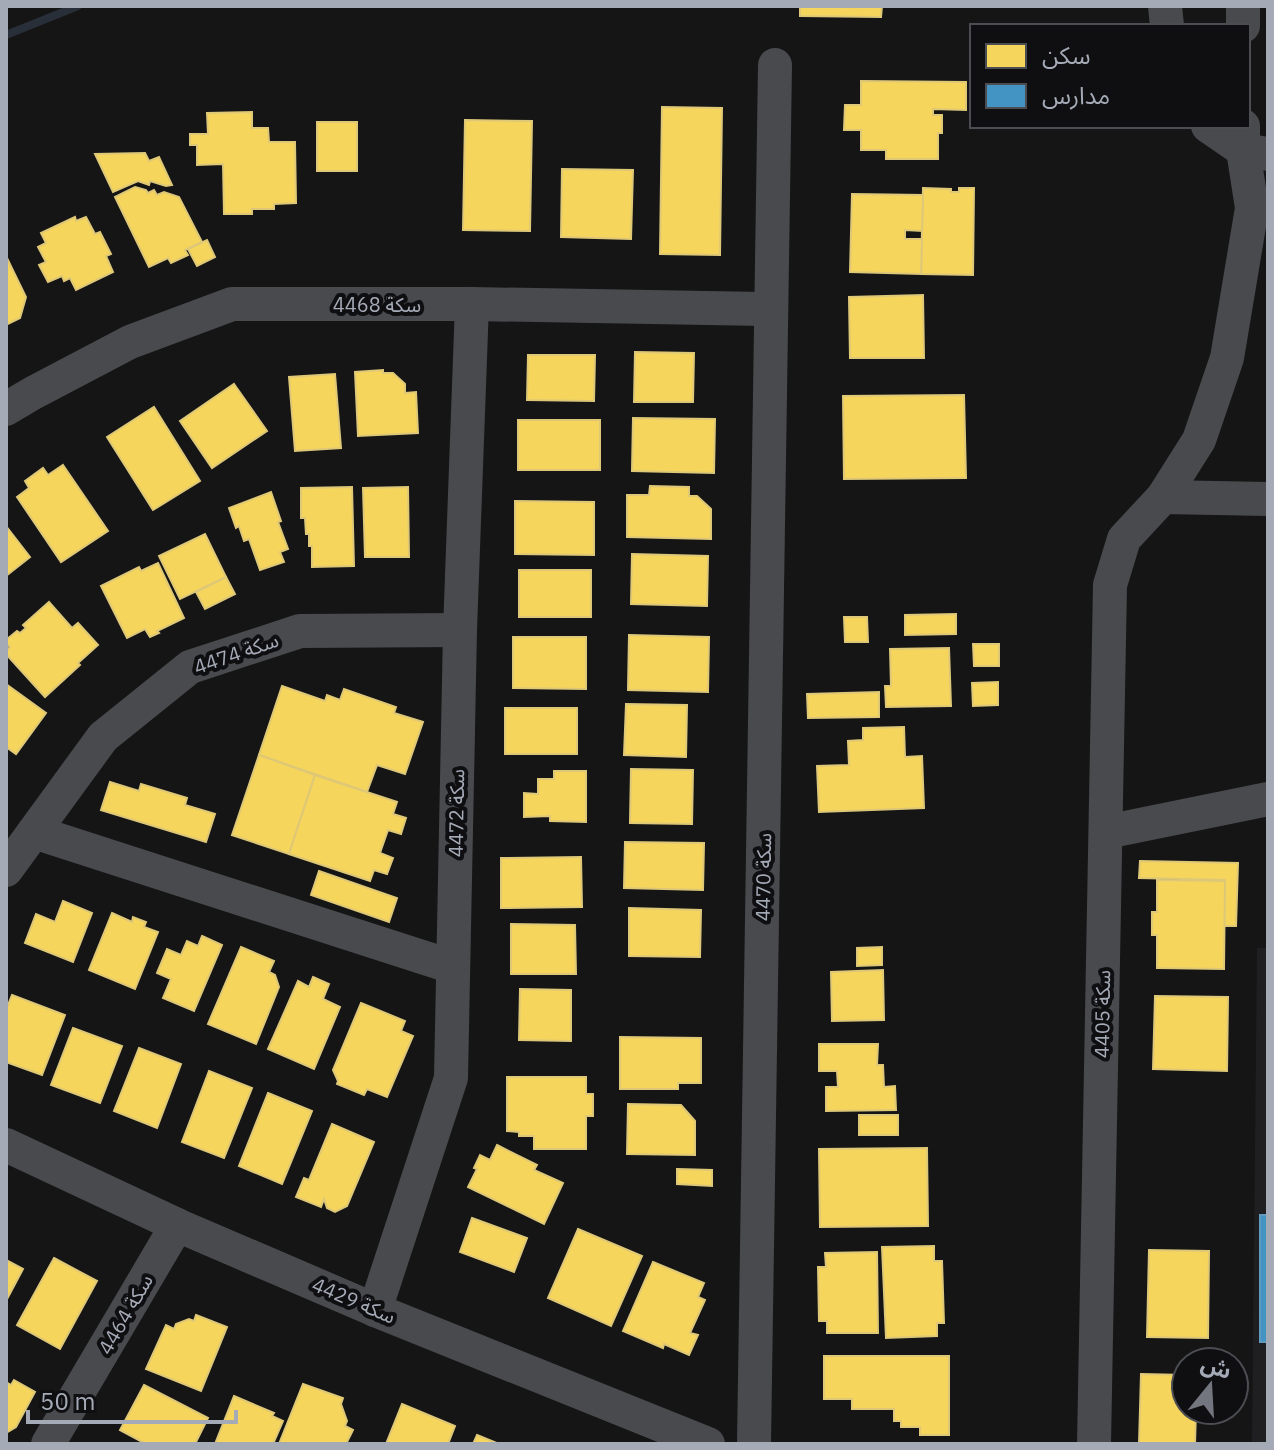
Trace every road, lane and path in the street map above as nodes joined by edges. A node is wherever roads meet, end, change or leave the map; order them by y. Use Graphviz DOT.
graph roads {
  1 [pos="775,65"];
  2 [pos="1213,128"];
  3 [pos="1251,144"];
  4 [pos="472,304"];
  5 [pos="771,309"];
  6 [pos="6,409"];
  7 [pos="1163,497"];
  8 [pos="1268,499"];
  9 [pos="460,630"];
  10 [pos="1268,799"];
  11 [pos="34,832"];
  12 [pos="1106,832"];
  13 [pos="6,870"];
  14 [pos="453,967"];
  15 [pos="6,1145"];
  16 [pos="177,1225"];
  17 [pos="375,1310"];
  18 [pos="48,1444"];
  19 [pos="705,1444"];
  20 [pos="754,1444"];
  21 [pos="1094,1444"];
  1 -- 5 [label="street, سكة 4470"];
  2 -- 3 [label="street"];
  3 -- 7 [label="street, سكة 4405"];
  4 -- 5 [label="street, سكة 4468"];
  4 -- 6 [label="street, سكة 4468"];
  4 -- 9 [label="street, سكة 4472"];
  5 -- 20 [label="street, سكة 4470"];
  7 -- 8 [label="street"];
  7 -- 12 [label="street, سكة 4405"];
  9 -- 11 [label="street, سكة 4474"];
  9 -- 14 [label="street, سكة 4472"];
  10 -- 12 [label="street"];
  11 -- 13 [label="street, سكة 4474"];
  11 -- 14 [label="street"];
  12 -- 21 [label="street, سكة 4405"];
  14 -- 17 [label="street, سكة 4472"];
  15 -- 16 [label="street, سكة 4429"];
  16 -- 17 [label="street, سكة 4429"];
  16 -- 18 [label="street, سكة 4464"];
  17 -- 19 [label="street, سكة 4429"];
}
